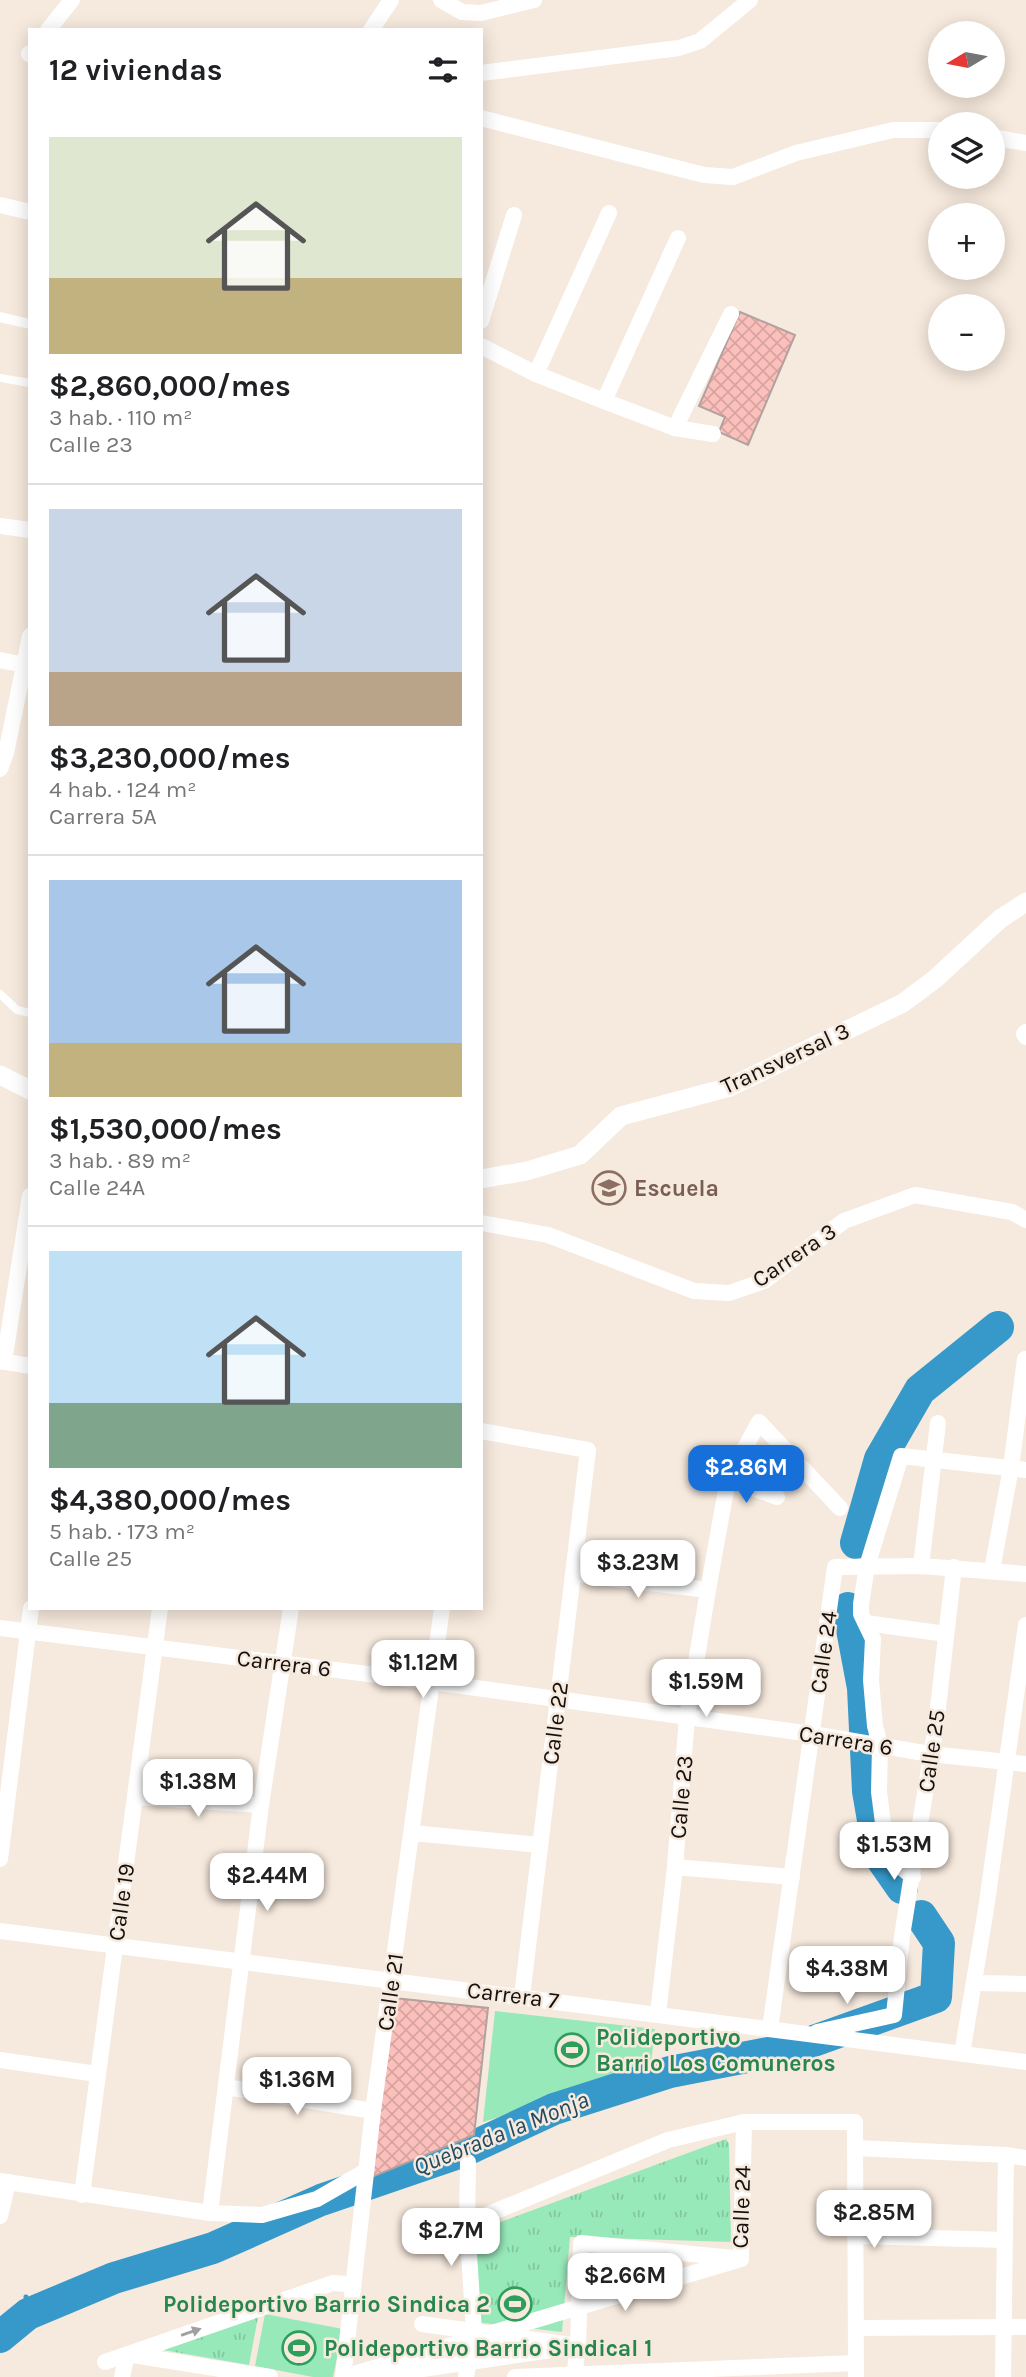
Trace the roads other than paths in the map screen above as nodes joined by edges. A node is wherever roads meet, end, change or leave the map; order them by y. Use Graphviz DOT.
graph roads {
  1 [pos="72,0"];
  2 [pos="391,0"];
  3 [pos="441,0"];
  4 [pos="534,0"];
  5 [pos="750,0"];
  6 [pos="501,4"];
  7 [pos="50,28"];
  8 [pos="372,28"];
  9 [pos="483,73"];
  10 [pos="483,119"];
  11 [pos="928,130"];
  12 [pos="1005,140"];
  13 [pos="1026,143"];
  14 [pos="0,205"];
  15 [pos="28,211"];
  16 [pos="609,213"];
  17 [pos="514,215"];
  18 [pos="678,238"];
  19 [pos="731,314"];
  20 [pos="483,315"];
  21 [pos="0,317"];
  22 [pos="28,324"];
  23 [pos="483,347"];
  24 [pos="536,374"];
  25 [pos="0,378"];
  26 [pos="28,383"];
  27 [pos="604,401"];
  28 [pos="676,428"];
  29 [pos="713,434"];
  30 [pos="0,526"];
  31 [pos="28,530"];
  32 [pos="0,660"];
  33 [pos="26,665"];
  34 [pos="0,769"];
  35 [pos="1026,902"];
  36 [pos="0,994"];
  37 [pos="28,1012"];
  38 [pos="0,1075"];
  39 [pos="28,1089"];
  40 [pos="483,1180"];
  41 [pos="28,1208"];
  42 [pos="1026,1220"];
  43 [pos="483,1223"];
  44 [pos="1025,1359"];
  45 [pos="2,1362"];
  46 [pos="28,1366"];
  47 [pos="937,1423"];
  48 [pos="483,1431"];
  49 [pos="933,1459"];
  50 [pos="1018,1469"];
  51 [pos="729,1479"];
  52 [pos="777,1497"];
  53 [pos="839,1508"];
  54 [pos="867,1566"];
  55 [pos="921,1566"];
  56 [pos="954,1567"];
  57 [pos="992,1570"];
  58 [pos="573,1574"];
  59 [pos="1026,1574"];
  60 [pos="708,1590"];
  61 [pos="31,1610"];
  62 [pos="160,1610"];
  63 [pos="291,1610"];
  64 [pos="442,1610"];
  65 [pos="866,1623"];
  66 [pos="1026,1625"];
  67 [pos="0,1628"];
  68 [pos="29,1631"];
  69 [pos="946,1634"];
  70 [pos="153,1647"];
  71 [pos="282,1663"];
  72 [pos="432,1682"];
  73 [pos="558,1701"];
  74 [pos="687,1717"];
  75 [pos="812,1734"];
  76 [pos="877,1745"];
  77 [pos="930,1754"];
  78 [pos="1008,1761"];
  79 [pos="1026,1764"];
  80 [pos="6,1766"];
  81 [pos="136,1797"];
  82 [pos="261,1805"];
  83 [pos="412,1833"];
  84 [pos="540,1845"];
  85 [pos="0,1859"];
  86 [pos="675,1867"];
  87 [pos="792,1877"];
  88 [pos="913,1877"];
  89 [pos="0,1931"];
  90 [pos="115,1945"];
  91 [pos="243,1961"];
  92 [pos="392,1980"];
  93 [pos="974,1983"];
  94 [pos="1026,1984"];
  95 [pos="522,1996"];
  96 [pos="659,2014"];
  97 [pos="770,2029"];
  98 [pos="820,2036"];
  99 [pos="962,2054"];
  100 [pos="0,2060"];
  101 [pos="1026,2062"];
  102 [pos="97,2074"];
  103 [pos="226,2087"];
  104 [pos="373,2111"];
  105 [pos="744,2122"];
  106 [pos="855,2148"];
  107 [pos="1006,2155"];
  108 [pos="1026,2158"];
  109 [pos="468,2161"];
  110 [pos="366,2177"];
  111 [pos="4,2182"];
  112 [pos="82,2195"];
  113 [pos="209,2213"];
  114 [pos="0,2216"];
  115 [pos="467,2223"];
  116 [pos="855,2236"];
  117 [pos="1005,2240"];
  118 [pos="741,2259"];
  119 [pos="353,2289"];
  120 [pos="422,2324"];
  121 [pos="1004,2327"];
  122 [pos="1026,2327"];
  123 [pos="856,2328"];
  124 [pos="474,2332"];
  125 [pos="578,2346"];
  126 [pos="127,2355"];
  127 [pos="105,2362"];
  128 [pos="856,2370"];
  129 [pos="122,2377"];
  130 [pos="270,2377"];
  131 [pos="343,2377"];
  132 [pos="370,2377"];
  133 [pos="466,2377"];
  134 [pos="515,2377"];
  135 [pos="574,2377"];
  136 [pos="1003,2377"];
  1 -- 7 [label="street"];
  2 -- 8 [label="street"];
  3 -- 6 [label="street"];
  4 -- 6 [label="street"];
  5 -- 9 [label="street"];
  10 -- 11 [label="street"];
  12 -- 13 [label="street"];
  14 -- 15 [label="street"];
  16 -- 24 [label="street"];
  17 -- 20 [label="street"];
  18 -- 27 [label="street"];
  19 -- 28 [label="street"];
  21 -- 22 [label="street"];
  23 -- 24 [label="street"];
  24 -- 27 [label="street"];
  25 -- 26 [label="lane"];
  27 -- 28 [label="street"];
  28 -- 29 [label="street"];
  30 -- 31 [label="street"];
  32 -- 33 [label="street"];
  33 -- 34 [label="street"];
  35 -- 40 [label="street, Transversal 3"];
  36 -- 37 [label="lane"];
  38 -- 39 [label="street"];
  41 -- 45 [label="street"];
  42 -- 43 [label="street, Carrera 3"];
  44 -- 50 [label="street"];
  45 -- 46 [label="street"];
  47 -- 49 [label="street"];
  48 -- 58 [label="street, Calle 22"];
  49 -- 50 [label="street"];
  49 -- 54 [label="street"];
  49 -- 55 [label="street"];
  50 -- 57 [label="street"];
  51 -- 52 [label="street"];
  51 -- 53 [label="street, Calle 23"];
  51 -- 60 [label="street, Calle 23"];
  54 -- 55 [label="street"];
  54 -- 65 [label="street"];
  54 -- 75 [label="street, Calle 24"];
  55 -- 56 [label="street"];
  56 -- 57 [label="street"];
  56 -- 69 [label="street, Calle 25"];
  57 -- 59 [label="street"];
  58 -- 60 [label="street"];
  58 -- 73 [label="street, Calle 22"];
  60 -- 74 [label="street, Calle 23"];
  61 -- 68 [label="street"];
  62 -- 70 [label="street, Calle 19"];
  63 -- 71 [label="street"];
  64 -- 72 [label="street, Calle 21"];
  65 -- 69 [label="street"];
  65 -- 76 [label="street"];
  66 -- 78 [label="street"];
  67 -- 68 [label="street, Carrera 6"];
  68 -- 70 [label="street, Carrera 6"];
  68 -- 80 [label="street"];
  69 -- 77 [label="street, Calle 25"];
  70 -- 71 [label="street, Carrera 6"];
  70 -- 81 [label="street, Calle 19"];
  71 -- 72 [label="street, Carrera 6"];
  71 -- 82 [label="street"];
  72 -- 73 [label="street, Carrera 6"];
  72 -- 83 [label="street, Calle 21"];
  73 -- 74 [label="street, Carrera 6"];
  73 -- 84 [label="street, Calle 22"];
  74 -- 75 [label="street, Carrera 6"];
  74 -- 86 [label="street, Calle 23"];
  75 -- 76 [label="street, Carrera 6"];
  75 -- 87 [label="street, Calle 24"];
  76 -- 77 [label="street, Carrera 6"];
  76 -- 88 [label="street"];
  77 -- 78 [label="street, Carrera 6"];
  77 -- 88 [label="street, Calle 25"];
  78 -- 79 [label="street, Carrera 6"];
  78 -- 93 [label="street"];
  80 -- 85 [label="street"];
  81 -- 82 [label="street"];
  81 -- 90 [label="street, Calle 19"];
  82 -- 91 [label="street"];
  83 -- 84 [label="street"];
  83 -- 92 [label="street, Calle 21"];
  84 -- 95 [label="street, Calle 22"];
  86 -- 87 [label="street"];
  86 -- 96 [label="street, Calle 23"];
  87 -- 97 [label="street, Calle 24"];
  88 -- 98 [label="street, Calle 25"];
  89 -- 90 [label="street, Carrera 7"];
  90 -- 91 [label="street, Carrera 7"];
  90 -- 102 [label="street, Calle 19"];
  91 -- 92 [label="street, Carrera 7"];
  91 -- 103 [label="street"];
  92 -- 95 [label="street, Carrera 7"];
  92 -- 104 [label="street, Calle 21"];
  93 -- 94 [label="street"];
  93 -- 99 [label="street"];
  95 -- 96 [label="street, Carrera 7"];
  96 -- 97 [label="street, Carrera 7"];
  97 -- 98 [label="street, Carrera 7"];
  98 -- 99 [label="street, Carrera 7"];
  99 -- 101 [label="street, Carrera 7"];
  100 -- 102 [label="street"];
  102 -- 112 [label="street, Calle 19"];
  103 -- 104 [label="street"];
  103 -- 113 [label="street"];
  104 -- 110 [label="street, Calle 21"];
  105 -- 106 [label="street"];
  105 -- 115 [label="street"];
  105 -- 118 [label="street, Calle 24"];
  106 -- 107 [label="street"];
  106 -- 116 [label="street"];
  107 -- 108 [label="street"];
  107 -- 117 [label="street"];
  109 -- 115 [label="street"];
  110 -- 113 [label="street"];
  110 -- 119 [label="street, Calle 21"];
  111 -- 112 [label="street"];
  111 -- 114 [label="street"];
  112 -- 113 [label="street"];
  115 -- 124 [label="street"];
  116 -- 117 [label="street"];
  116 -- 123 [label="street"];
  117 -- 121 [label="street"];
  118 -- 125 [label="street"];
  118 -- 131 [label="street, Calle 24"];
  126 -- 119 [label="street, one-way"];
  119 -- 131 [label="street, Calle 21"];
  120 -- 124 [label="street"];
  121 -- 122 [label="street"];
  121 -- 123 [label="street"];
  121 -- 136 [label="street"];
  123 -- 128 [label="street"];
  124 -- 125 [label="street"];
  124 -- 133 [label="street"];
  125 -- 132 [label="street"];
  125 -- 135 [label="street"];
  126 -- 127 [label="street"];
  126 -- 129 [label="street"];
  126 -- 130 [label="street"];
  128 -- 134 [label="street"];
}
